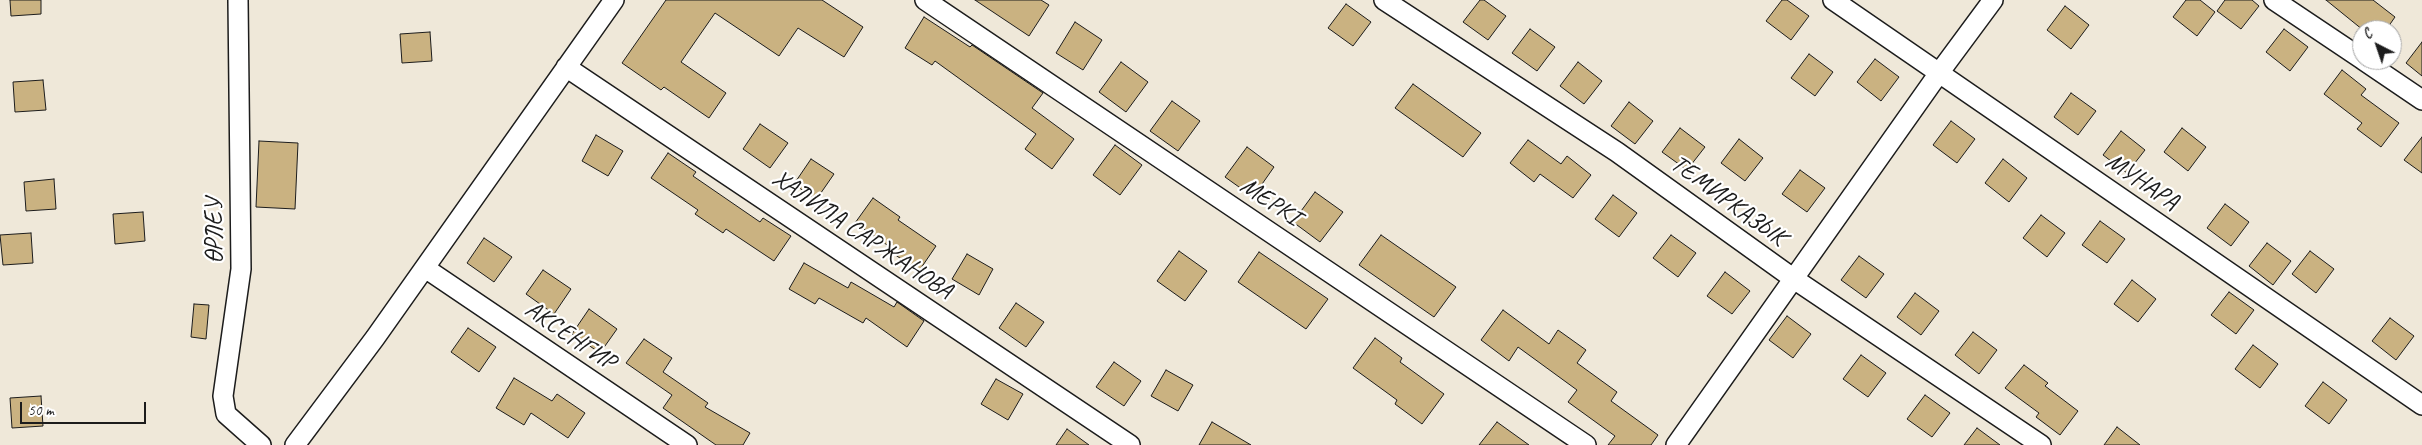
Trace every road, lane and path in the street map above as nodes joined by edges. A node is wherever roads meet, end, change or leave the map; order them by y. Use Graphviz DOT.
graph roads {
  1 [pos="238,0"];
  2 [pos="614,0"];
  3 [pos="925,0"];
  4 [pos="1384,0"];
  5 [pos="1833,0"];
  6 [pos="1993,0"];
  7 [pos="2274,0"];
  8 [pos="2352,53"];
  9 [pos="566,67"];
  10 [pos="2377,70"];
  11 [pos="1939,72"];
  12 [pos="2422,100"];
  13 [pos="425,268"];
  14 [pos="1794,278"];
  15 [pos="2422,405"];
  16 [pos="261,445"];
  17 [pos="295,445"];
  18 [pos="687,445"];
  19 [pos="1130,445"];
  20 [pos="1586,445"];
  21 [pos="1676,445"];
  22 [pos="2041,445"];
  1 -- 16 [label="street, ӨРЛЕУ"];
  2 -- 9 [label="street"];
  3 -- 20 [label="street, МЕРКІ"];
  4 -- 14 [label="street, ТЕМИРКАЗЫК"];
  5 -- 11 [label="street, МУНАРА"];
  6 -- 11 [label="street"];
  7 -- 8 [label="street"];
  9 -- 13 [label="street"];
  9 -- 19 [label="street, ХАЛИЛА САРЖАНОВА"];
  10 -- 12 [label="street"];
  11 -- 14 [label="street"];
  11 -- 15 [label="street, МУНАРА"];
  13 -- 17 [label="street"];
  13 -- 18 [label="street, АКСЕНГИР"];
  14 -- 21 [label="street"];
  14 -- 22 [label="street, ТЕМИРКАЗЫК"];
}
